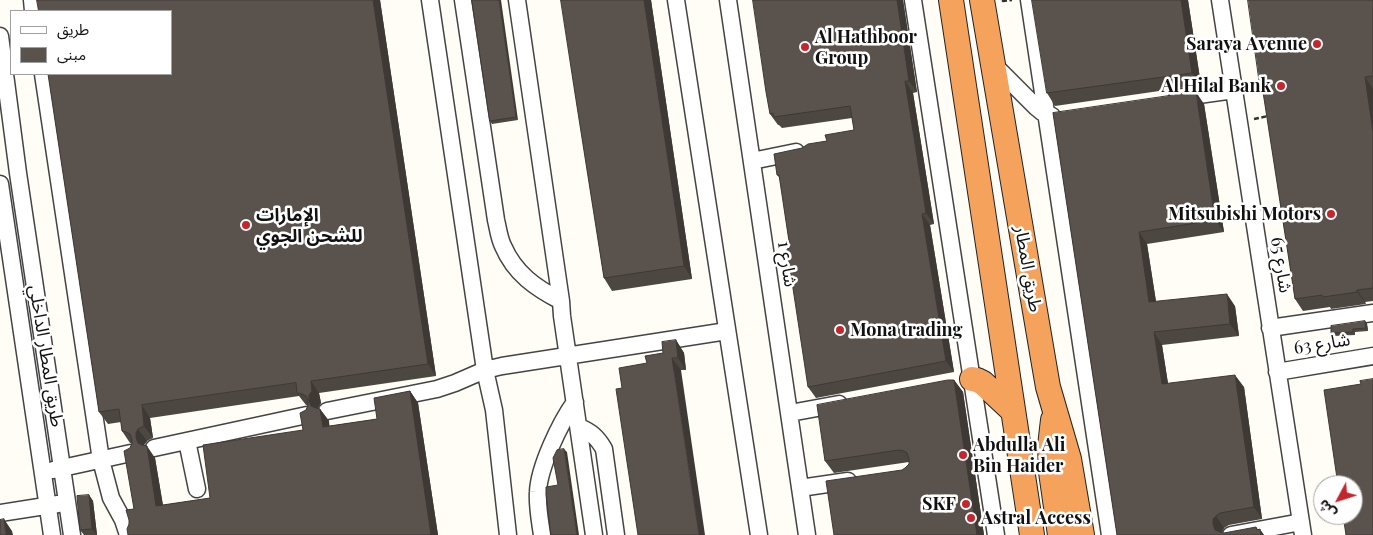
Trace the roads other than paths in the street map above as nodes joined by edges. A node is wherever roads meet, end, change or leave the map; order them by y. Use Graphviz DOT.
graph roads {
  1 [pos="430,0"];
  2 [pos="463,0"];
  3 [pos="517,0"];
  4 [pos="676,0"];
  5 [pos="728,0"];
  6 [pos="914,0"];
  7 [pos="951,0"];
  8 [pos="1029,0"];
  9 [pos="1220,0"];
  10 [pos="993,1"];
  11 [pos="0,36"];
  12 [pos="992,63"];
  13 [pos="43,75"];
  14 [pos="1234,90"];
  15 [pos="1166,100"];
  16 [pos="1047,115"];
  17 [pos="1069,115"];
  18 [pos="808,150"];
  19 [pos="752,161"];
  20 [pos="0,184"];
  21 [pos="561,301"];
  22 [pos="1373,313"];
  23 [pos="1270,328"];
  24 [pos="728,331"];
  25 [pos="568,355"];
  26 [pos="1373,356"];
  27 [pos="485,370"];
  28 [pos="1277,372"];
  29 [pos="962,381"];
  30 [pos="857,401"];
  31 [pos="575,402"];
  32 [pos="1054,408"];
  33 [pos="327,411"];
  34 [pos="1013,411"];
  35 [pos="790,413"];
  36 [pos="307,415"];
  37 [pos="578,427"];
  38 [pos="187,441"];
  39 [pos="154,448"];
  40 [pos="132,453"];
  41 [pos="101,460"];
  42 [pos="62,468"];
  43 [pos="42,471"];
  44 [pos="859,479"];
  45 [pos="800,488"];
  46 [pos="197,489"];
  47 [pos="67,502"];
  48 [pos="48,505"];
  49 [pos="0,514"];
  50 [pos="1302,529"];
  51 [pos="52,535"];
  52 [pos="72,535"];
  53 [pos="128,535"];
  54 [pos="508,535"];
  55 [pos="542,535"];
  56 [pos="594,535"];
  57 [pos="616,535"];
  58 [pos="759,535"];
  59 [pos="807,535"];
  60 [pos="996,535"];
  61 [pos="1032,535"];
  62 [pos="1060,535"];
  63 [pos="1082,535"];
  64 [pos="1110,535"];
  65 [pos="1232,535"];
  1 -- 27 [label="street"];
  2 -- 21 [label="street"];
  3 -- 21 [label="street"];
  4 -- 24 [label="street"];
  5 -- 19 [label="street, شارع 1"];
  6 -- 29 [label="street"];
  7 -- 34 [label="highway, طريق المطار"];
  8 -- 16 [label="street"];
  9 -- 14 [label="street, شارع 65"];
  10 -- 12 [label="highway, طريق المطار"];
  11 -- 42 [label="street"];
  12 -- 16 [label="street"];
  12 -- 32 [label="highway, طريق المطار"];
  13 -- 41 [label="street"];
  14 -- 15 [label="street"];
  14 -- 23 [label="street, شارع 65"];
  16 -- 17 [label="street"];
  16 -- 64 [label="street"];
  18 -- 19 [label="street"];
  19 -- 35 [label="street, شارع 1"];
  20 -- 43 [label="street, طريق المطار الداخلي"];
  21 -- 25 [label="street"];
  22 -- 23 [label="street"];
  23 -- 28 [label="street, شارع 65"];
  24 -- 25 [label="street"];
  24 -- 58 [label="street"];
  25 -- 27 [label="street"];
  25 -- 31 [label="street"];
  26 -- 28 [label="street, شارع 63"];
  27 -- 33 [label="street"];
  27 -- 54 [label="street"];
  28 -- 50 [label="street, شارع 65"];
  29 -- 34 [label="highway"];
  29 -- 60 [label="street"];
  30 -- 35 [label="street"];
  31 -- 37 [label="street"];
  31 -- 55 [label="street"];
  32 -- 62 [label="highway"];
  32 -- 63 [label="highway, طريق المطار"];
  34 -- 61 [label="highway, طريق المطار"];
  35 -- 45 [label="street, شارع 1"];
  36 -- 38 [label="street"];
  37 -- 56 [label="street"];
  37 -- 57 [label="street"];
  38 -- 39 [label="street"];
  38 -- 46 [label="street"];
  40 -- 41 [label="street"];
  41 -- 42 [label="street"];
  41 -- 53 [label="street"];
  42 -- 43 [label="street"];
  42 -- 47 [label="street"];
  43 -- 48 [label="street, طريق المطار الداخلي"];
  44 -- 45 [label="street"];
  45 -- 59 [label="street, شارع 1"];
  47 -- 48 [label="street"];
  47 -- 52 [label="street"];
  48 -- 49 [label="street"];
  48 -- 51 [label="street, طريق المطار الداخلي"];
  50 -- 65 [label="street"];
}
